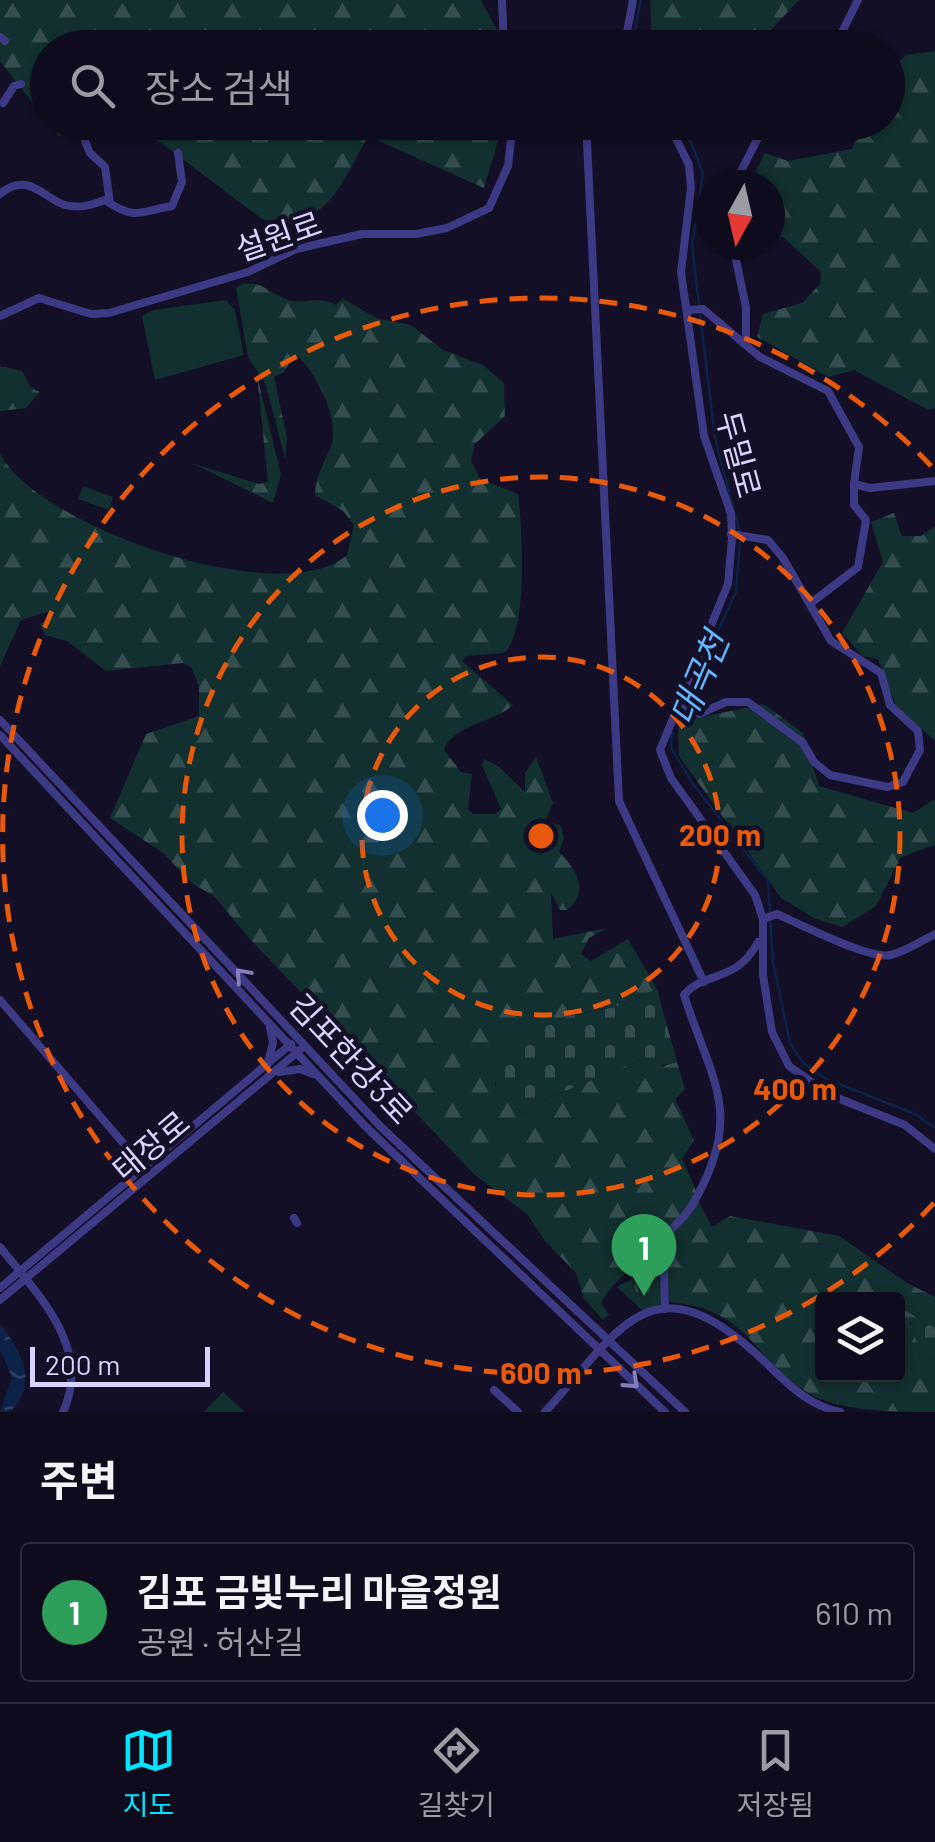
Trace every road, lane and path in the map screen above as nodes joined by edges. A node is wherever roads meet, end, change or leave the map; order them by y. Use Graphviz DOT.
graph roads {
  1 [pos="502,0"];
  2 [pos="633,0"];
  3 [pos="858,0"];
  4 [pos="503,30"];
  5 [pos="627,30"];
  6 [pos="843,30"];
  7 [pos="21,84"];
  8 [pos="3,103"];
  9 [pos="511,140"];
  10 [pos="587,140"];
  11 [pos="677,140"];
  12 [pos="757,140"];
  13 [pos="85,141"];
  14 [pos="178,152"];
  15 [pos="742,170"];
  16 [pos="0,194"];
  17 [pos="110,203"];
  18 [pos="735,260"];
  19 [pos="695,309"];
  20 [pos="0,316"];
  21 [pos="746,342"];
  22 [pos="935,482"];
  23 [pos="854,484"];
  24 [pos="737,535"];
  25 [pos="811,603"];
  26 [pos="680,706"];
  27 [pos="0,720"];
  28 [pos="0,735"];
  29 [pos="768,917"];
  30 [pos="935,934"];
  31 [pos="760,938"];
  32 [pos="704,982"];
  33 [pos="0,1000"];
  34 [pos="268,1022"];
  35 [pos="301,1042"];
  36 [pos="293,1049"];
  37 [pos="270,1070"];
  38 [pos="318,1076"];
  39 [pos="935,1148"];
  40 [pos="149,1172"];
  41 [pos="0,1246"];
  42 [pos="23,1276"];
  43 [pos="0,1288"];
  44 [pos="0,1300"];
  45 [pos="665,1309"];
  46 [pos="606,1342"];
  47 [pos="599,1351"];
  48 [pos="494,1390"];
  49 [pos="63,1412"];
  50 [pos="518,1412"];
  51 [pos="544,1412"];
  52 [pos="665,1412"];
  53 [pos="684,1412"];
  54 [pos="840,1412"];
  1 -- 4 [label="street"];
  2 -- 5 [label="street"];
  3 -- 6 [label="street"];
  7 -- 8 [label="street"];
  9 -- 20 [label="street, 설원로"];
  10 -- 32 [label="street"];
  11 -- 19 [label="street, 두밀로"];
  12 -- 15 [label="street"];
  13 -- 17 [label="street"];
  14 -- 17 [label="street"];
  16 -- 17 [label="street"];
  18 -- 21 [label="street"];
  19 -- 21 [label="street"];
  19 -- 24 [label="street, 두밀로"];
  21 -- 23 [label="street"];
  22 -- 23 [label="street"];
  23 -- 25 [label="street"];
  24 -- 25 [label="street"];
  24 -- 26 [label="street, 두밀로"];
  25 -- 26 [label="street"];
  26 -- 29 [label="street, 두밀로"];
  35 -- 27 [label="street, 김포한강3로, one-way"];
  28 -- 34 [label="street, 김포한강3로"];
  29 -- 30 [label="street"];
  29 -- 31 [label="street"];
  31 -- 32 [label="street"];
  31 -- 39 [label="street"];
  32 -- 45 [label="street"];
  33 -- 40 [label="street"];
  34 -- 36 [label="street, 김포한강3로"];
  34 -- 37 [label="street"];
  35 -- 36 [label="street"];
  35 -- 46 [label="street, 김포한강3로"];
  36 -- 37 [label="street"];
  36 -- 38 [label="street, 김포한강3로"];
  37 -- 38 [label="street"];
  37 -- 40 [label="street"];
  38 -- 47 [label="street, 김포한강3로"];
  40 -- 42 [label="street"];
  41 -- 42 [label="street"];
  42 -- 43 [label="street"];
  42 -- 44 [label="street"];
  42 -- 49 [label="street"];
  45 -- 46 [label="street"];
  45 -- 54 [label="street"];
  46 -- 47 [label="street"];
  46 -- 53 [label="street, 김포한강3로"];
  47 -- 51 [label="street"];
  47 -- 52 [label="street, 김포한강3로, one-way"];
  48 -- 50 [label="street"];
}
